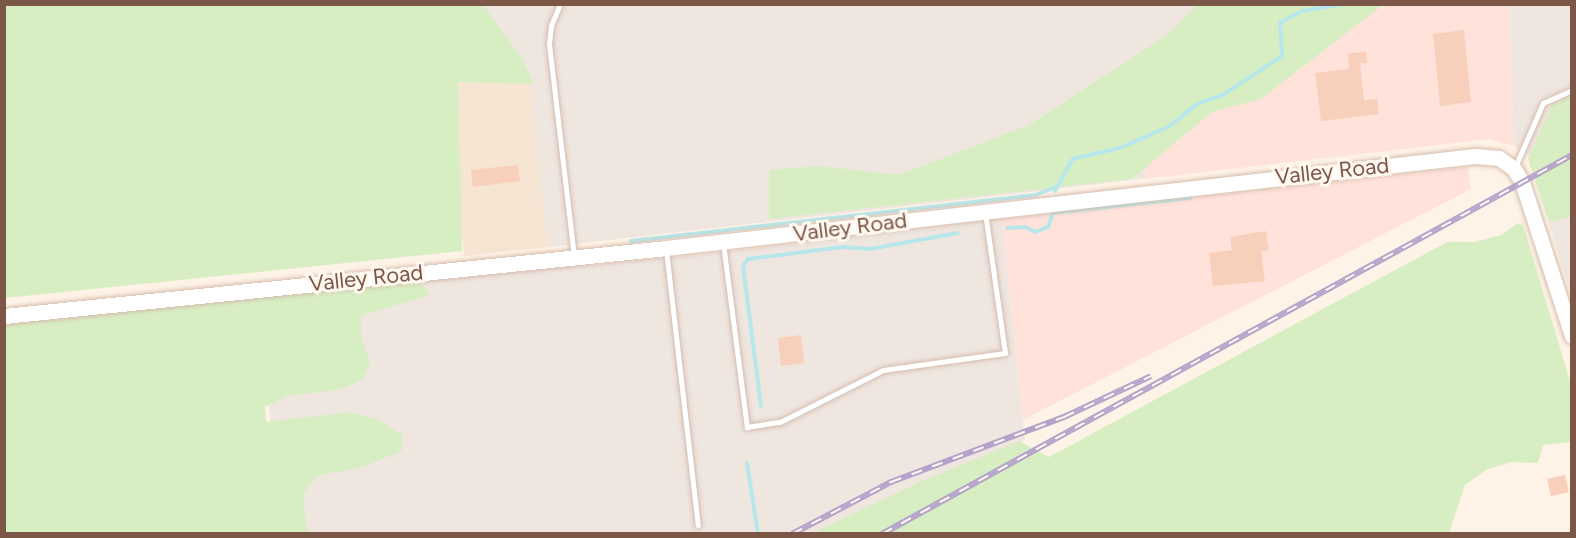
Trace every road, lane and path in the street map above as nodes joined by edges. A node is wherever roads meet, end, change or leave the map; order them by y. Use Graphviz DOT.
graph roads {
  1 [pos="560,4"];
  2 [pos="1572,90"];
  3 [pos="1514,169"];
  4 [pos="985,212"];
  5 [pos="723,242"];
  6 [pos="666,248"];
  7 [pos="574,258"];
  8 [pos="4,316"];
  9 [pos="1572,336"];
  10 [pos="698,525"];
  1 -- 7 [label="lane"];
  2 -- 3 [label="lane"];
  3 -- 4 [label="street, Valley Road"];
  3 -- 9 [label="street"];
  4 -- 5 [label="street, Valley Road"];
  4 -- 5 [label="lane"];
  5 -- 6 [label="street, Valley Road"];
  6 -- 7 [label="street, Valley Road"];
  6 -- 10 [label="lane"];
  7 -- 8 [label="street, Valley Road"];
}
